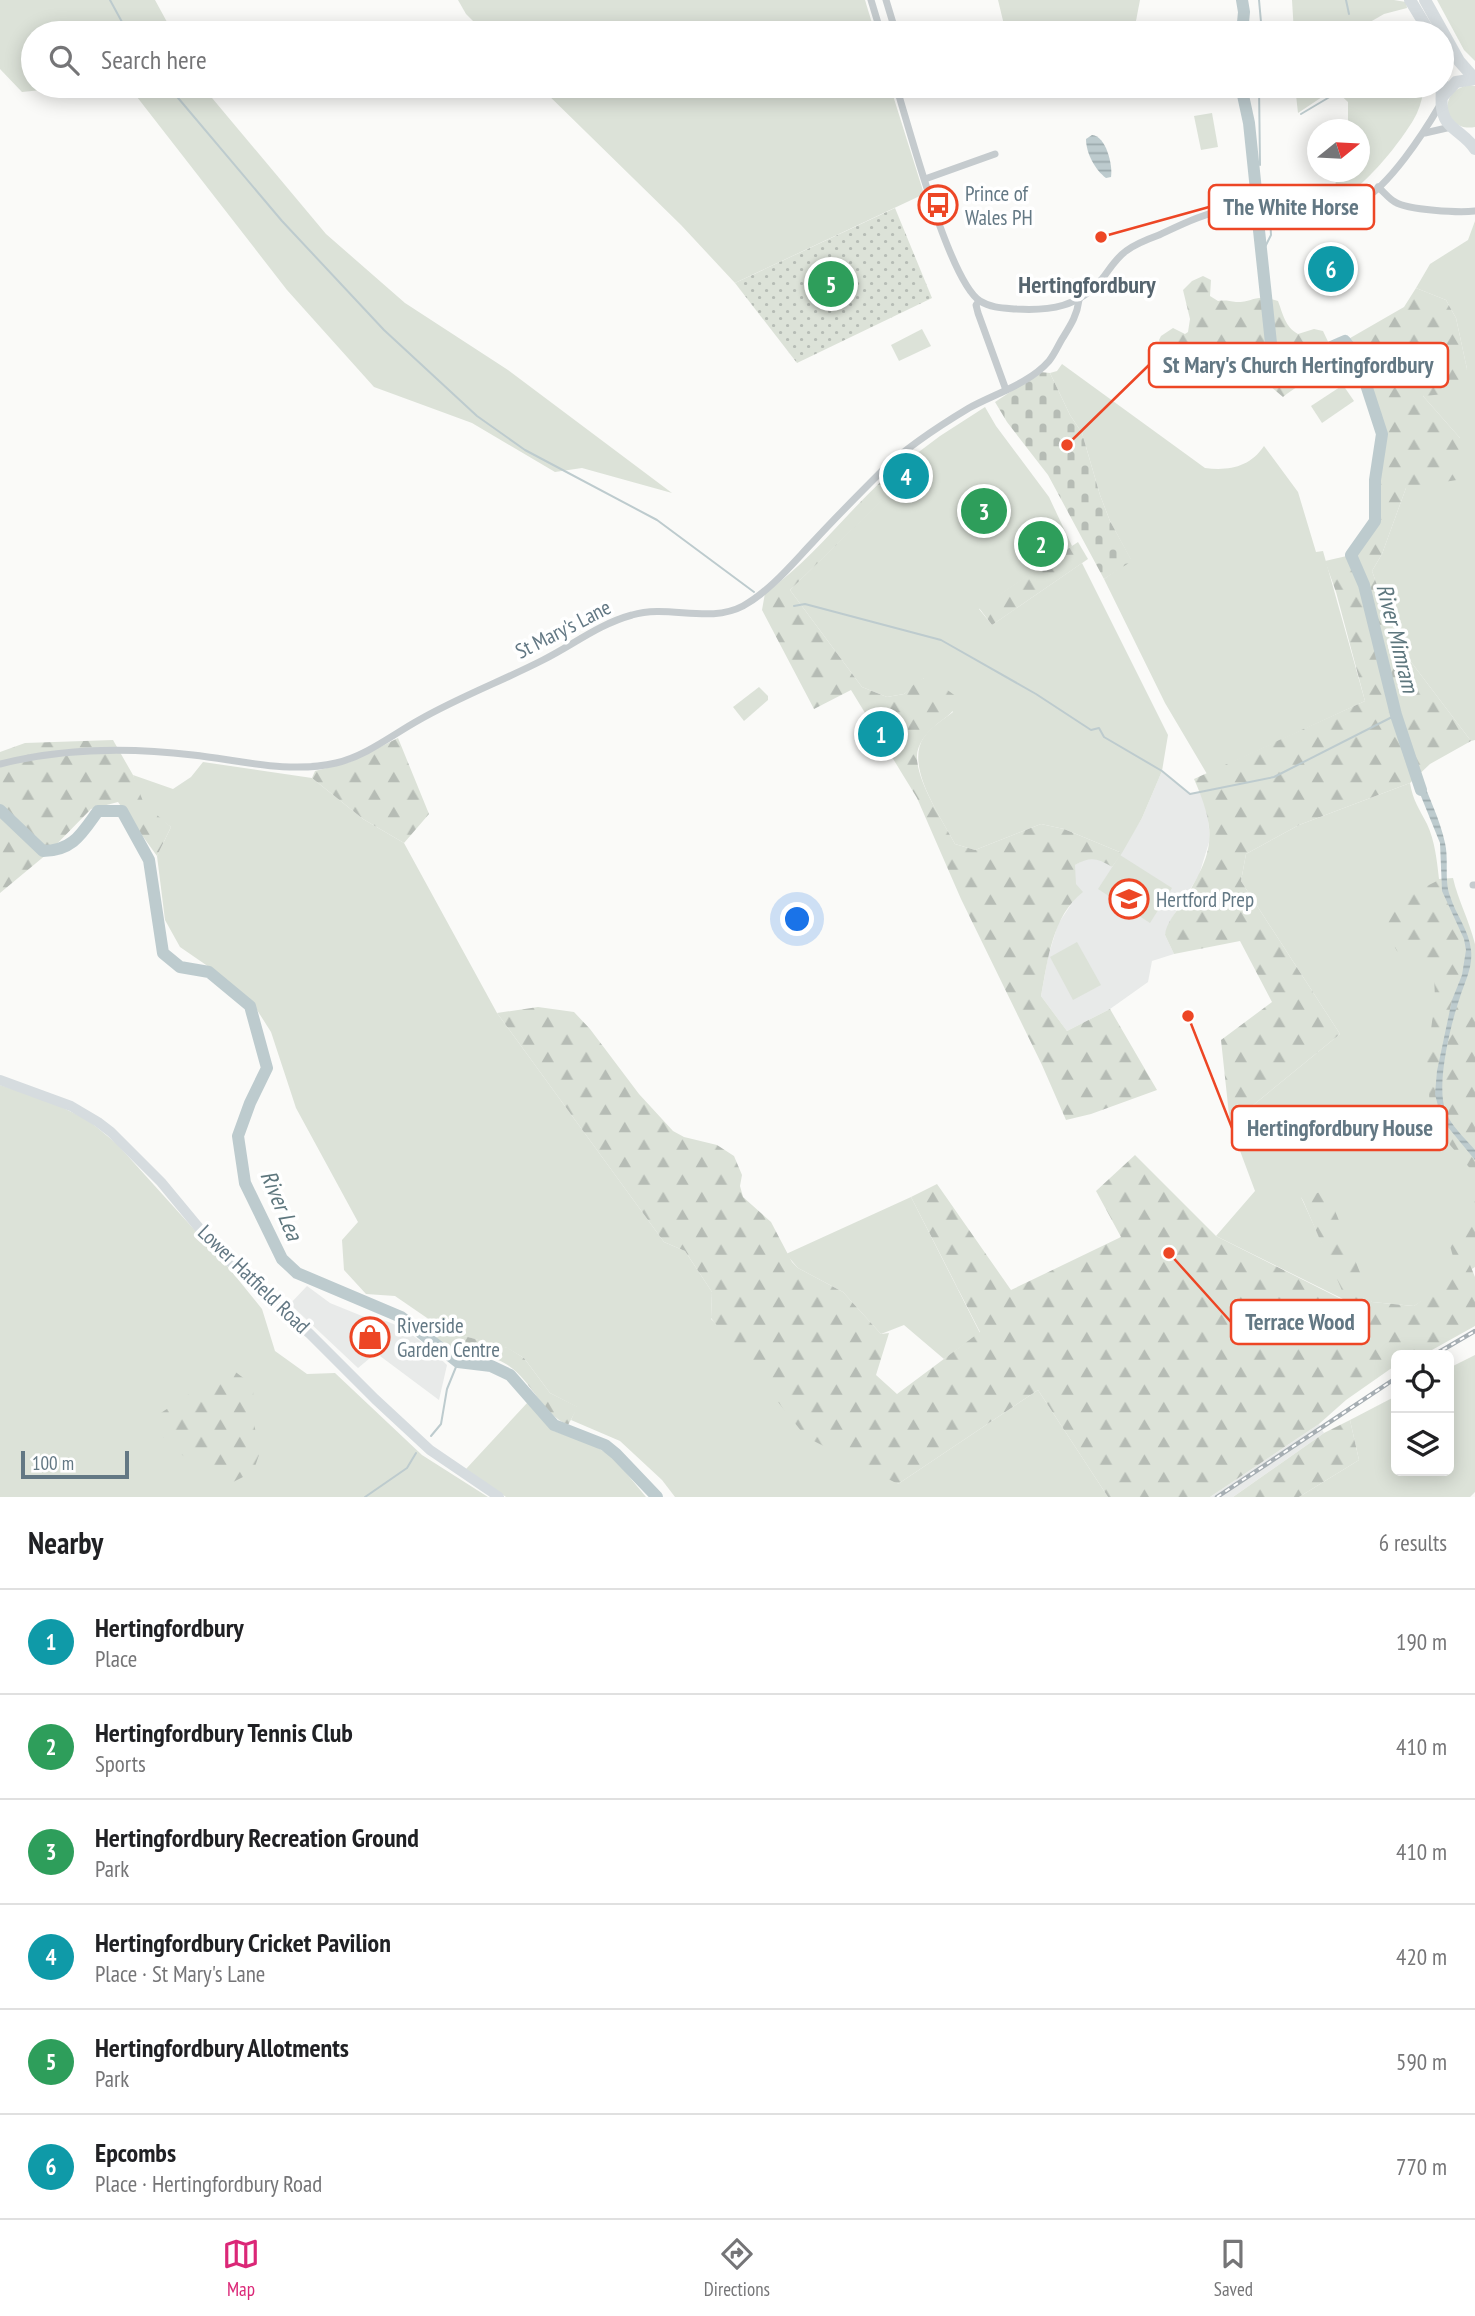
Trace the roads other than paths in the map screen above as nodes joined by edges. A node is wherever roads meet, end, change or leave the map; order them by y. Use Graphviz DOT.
graph roads {
  1 [pos="871,0"];
  2 [pos="886,0"];
  3 [pos="1410,0"];
  4 [pos="1425,0"];
  5 [pos="1428,18"];
  6 [pos="877,21"];
  7 [pos="892,21"];
  8 [pos="1428,21"];
  9 [pos="1430,21"];
  10 [pos="1454,54"];
  11 [pos="1475,79"];
  12 [pos="1454,85"];
  13 [pos="900,98"];
  14 [pos="1443,99"];
  15 [pos="1456,130"];
  16 [pos="1475,132"];
  17 [pos="1425,133"];
  18 [pos="1475,149"];
  19 [pos="995,154"];
  20 [pos="925,179"];
  21 [pos="1378,187"];
  22 [pos="1475,211"];
  23 [pos="979,300"];
  24 [pos="1079,300"];
  25 [pos="1006,390"];
  26 [pos="0,764"];
  27 [pos="0,1080"];
  28 [pos="499,1497"];
  1 -- 6 [label="street"];
  2 -- 7 [label="street"];
  3 -- 5 [label="highway"];
  4 -- 5 [label="highway"];
  5 -- 8 [label="highway"];
  5 -- 9 [label="highway"];
  10 -- 11 [label="highway"];
  11 -- 12 [label="highway"];
  13 -- 20 [label="street"];
  14 -- 15 [label="highway"];
  14 -- 17 [label="street"];
  15 -- 16 [label="highway"];
  15 -- 17 [label="street"];
  15 -- 18 [label="highway"];
  17 -- 21 [label="street"];
  19 -- 20 [label="street"];
  20 -- 23 [label="street"];
  21 -- 22 [label="street"];
  21 -- 24 [label="street"];
  23 -- 24 [label="street"];
  23 -- 25 [label="street"];
  24 -- 25 [label="street, St Mary's Lane"];
  25 -- 26 [label="street, St Mary's Lane"];
  27 -- 28 [label="main road, Lower Hatfield Road"];
}
